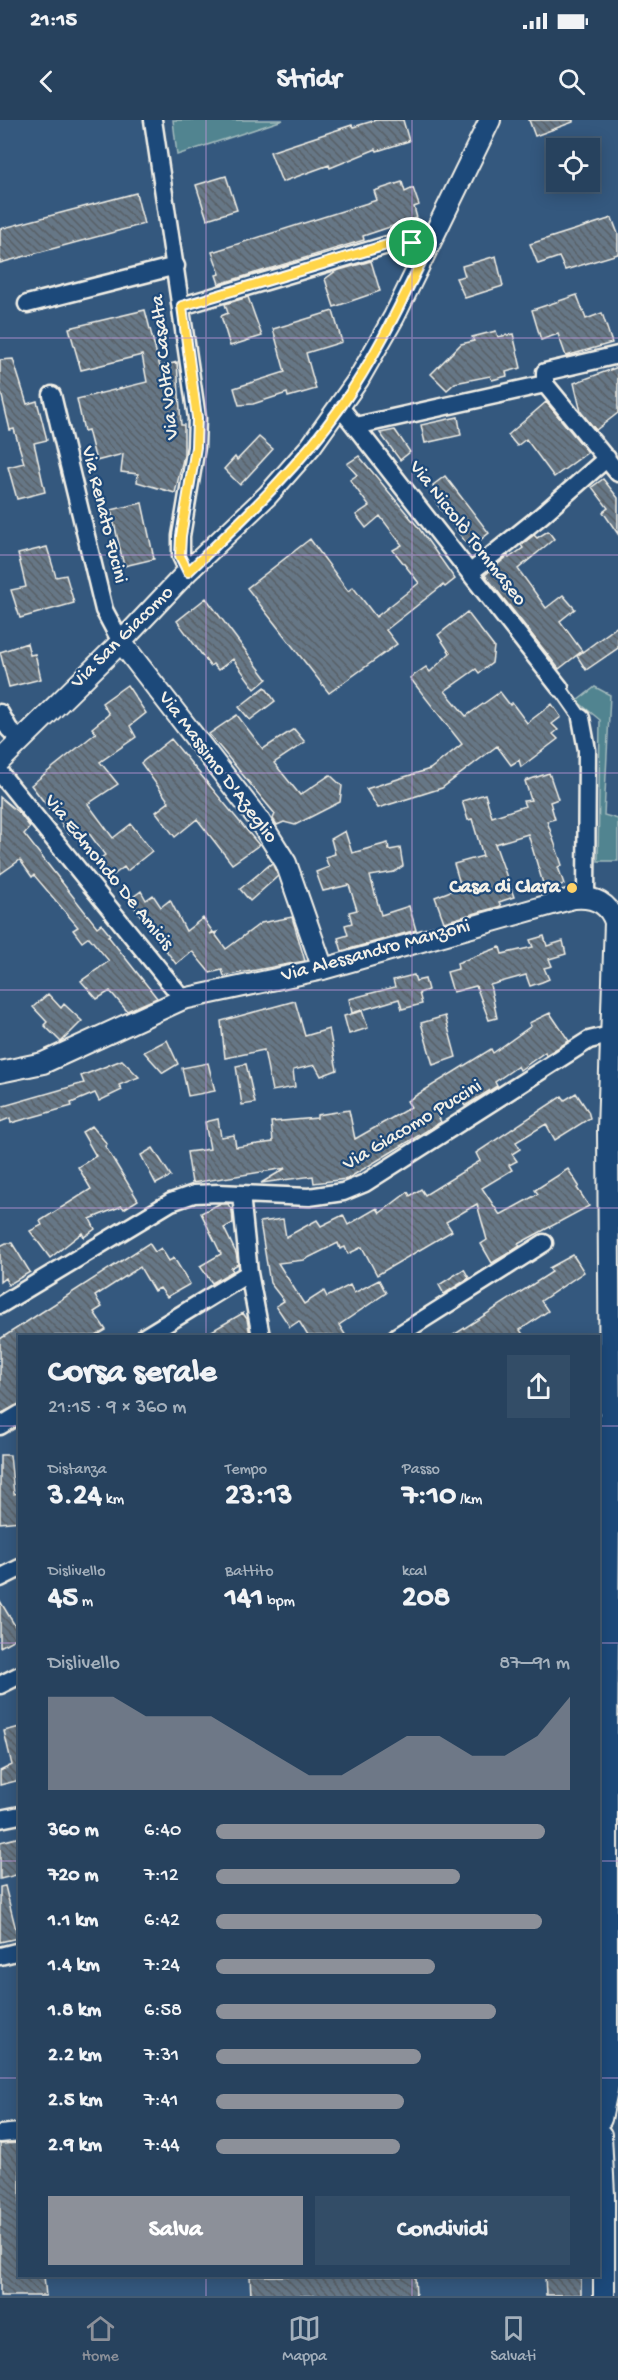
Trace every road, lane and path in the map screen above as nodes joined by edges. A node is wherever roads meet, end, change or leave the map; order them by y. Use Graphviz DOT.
graph roads {
  1 [pos="153,120"];
  2 [pos="490,120"];
  3 [pos="428,248"];
  4 [pos="176,266"];
  5 [pos="27,304"];
  6 [pos="182,306"];
  7 [pos="618,355"];
  8 [pos="545,384"];
  9 [pos="52,395"];
  10 [pos="340,408"];
  11 [pos="356,426"];
  12 [pos="607,458"];
  13 [pos="618,473"];
  14 [pos="188,572"];
  15 [pos="471,572"];
  16 [pos="121,642"];
  17 [pos="560,688"];
  18 [pos="0,713"];
  19 [pos="581,718"];
  20 [pos="20,740"];
  21 [pos="0,761"];
  22 [pos="0,773"];
  23 [pos="586,897"];
  24 [pos="323,969"];
  25 [pos="183,999"];
  26 [pos="612,1031"];
  27 [pos="613,1067"];
  28 [pos="0,1072"];
  29 [pos="241,1194"];
  30 [pos="544,1243"];
  31 [pos="249,1273"];
  32 [pos="0,1305"];
  33 [pos="148,1335"];
  34 [pos="261,1335"];
  35 [pos="399,1335"];
  36 [pos="18,1415"];
  37 [pos="0,1426"];
  38 [pos="604,1450"];
  39 [pos="18,1569"];
  40 [pos="0,1578"];
  41 [pos="18,1676"];
  42 [pos="0,1685"];
  43 [pos="612,1759"];
  44 [pos="18,1815"];
  45 [pos="0,1819"];
  46 [pos="18,1952"];
  47 [pos="0,1956"];
  48 [pos="607,2051"];
  49 [pos="600,2069"];
  50 [pos="600,2127"];
  51 [pos="18,2132"];
  52 [pos="0,2134"];
  53 [pos="601,2191"];
  54 [pos="604,2296"];
  1 -- 4 [label="street, Via Volta Casalta"];
  2 -- 3 [label="street, Via San Giacomo"];
  3 -- 6 [label="street"];
  3 -- 10 [label="street, Via San Giacomo"];
  4 -- 5 [label="street"];
  4 -- 6 [label="street, Via Volta Casalta"];
  6 -- 14 [label="street, Via Volta Casalta"];
  7 -- 8 [label="street"];
  8 -- 11 [label="street"];
  8 -- 12 [label="street"];
  9 -- 16 [label="street, Via Renato Fucini"];
  10 -- 11 [label="street, Via Niccolò Tommaseo"];
  10 -- 14 [label="street, Via San Giacomo"];
  11 -- 15 [label="street, Via Niccolò Tommaseo"];
  12 -- 13 [label="street"];
  12 -- 15 [label="street"];
  14 -- 16 [label="street, Via San Giacomo"];
  15 -- 17 [label="street, Via Niccolò Tommaseo"];
  16 -- 20 [label="street, Via San Giacomo"];
  16 -- 24 [label="street, Via Massimo D'Azeglio"];
  17 -- 19 [label="street"];
  18 -- 20 [label="street"];
  19 -- 23 [label="street"];
  20 -- 21 [label="street, Via San Giacomo"];
  22 -- 25 [label="street, Via Edmondo De Amicis"];
  23 -- 24 [label="street, Via Alessandro Manzoni"];
  23 -- 26 [label="street"];
  24 -- 25 [label="street, Via Alessandro Manzoni"];
  25 -- 28 [label="street, Via Alessandro Manzoni"];
  26 -- 27 [label="street"];
  26 -- 29 [label="street, Via Giacomo Puccini"];
  27 -- 38 [label="street"];
  29 -- 31 [label="street"];
  29 -- 32 [label="street, Via Giacomo Puccini"];
  30 -- 35 [label="street"];
  31 -- 33 [label="street"];
  31 -- 34 [label="street"];
  36 -- 37 [label="street"];
  38 -- 43 [label="street"];
  39 -- 40 [label="street"];
  41 -- 42 [label="street"];
  43 -- 48 [label="street"];
  44 -- 45 [label="street"];
  46 -- 47 [label="street"];
  48 -- 49 [label="street"];
  48 -- 50 [label="street"];
  50 -- 53 [label="street"];
  51 -- 52 [label="street"];
  53 -- 54 [label="street"];
}
